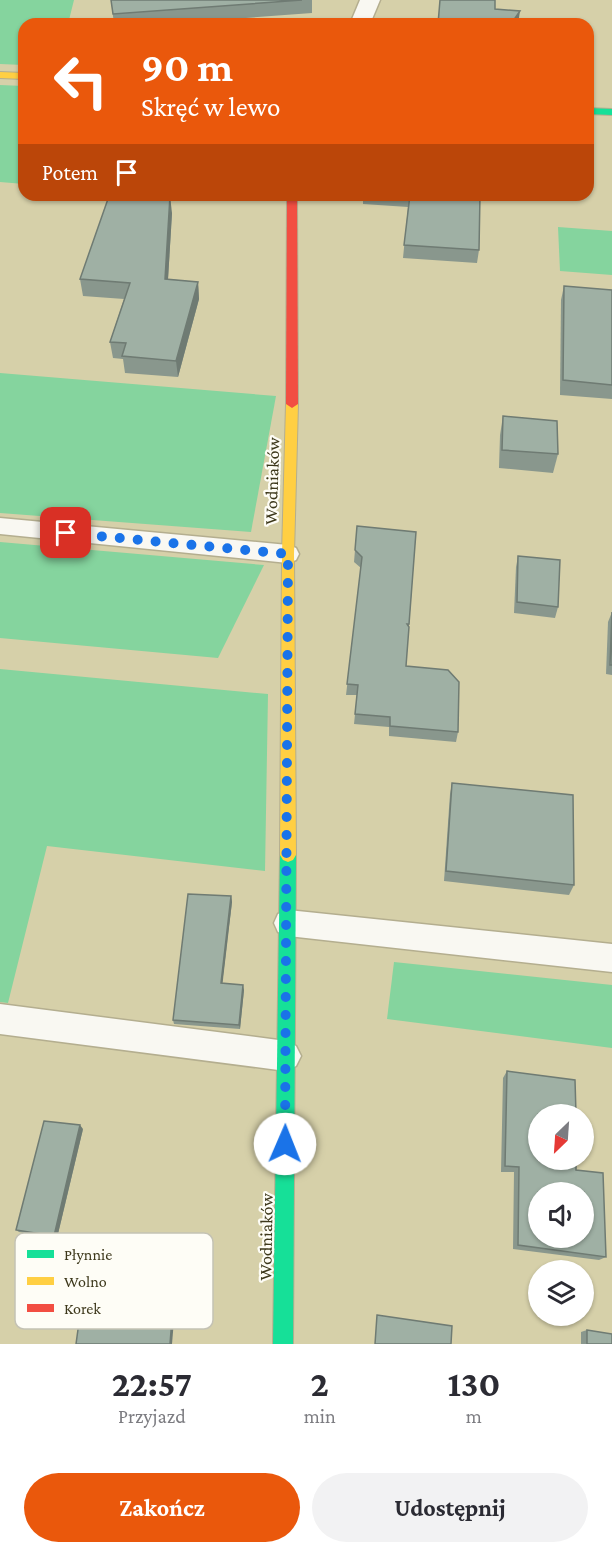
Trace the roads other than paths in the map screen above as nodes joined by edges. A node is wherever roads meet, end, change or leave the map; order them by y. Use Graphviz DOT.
graph roads {
  1 [pos="370,0"];
  2 [pos="362,18"];
  3 [pos="0,75"];
  4 [pos="18,76"];
  5 [pos="594,111"];
  6 [pos="612,112"];
  7 [pos="292,201"];
  8 [pos="0,526"];
  9 [pos="288,554"];
  10 [pos="288,923"];
  11 [pos="612,958"];
  12 [pos="0,1019"];
  13 [pos="286,1056"];
  14 [pos="283,1344"];
  1 -- 2 [label="street"];
  3 -- 4 [label="street"];
  5 -- 6 [label="street"];
  7 -- 9 [label="street, Wodniaków"];
  8 -- 9 [label="lane"];
  9 -- 10 [label="street, Wodniaków"];
  10 -- 11 [label="lane"];
  10 -- 13 [label="street, Wodniaków"];
  12 -- 13 [label="lane"];
  13 -- 14 [label="street, Wodniaków"];
}
